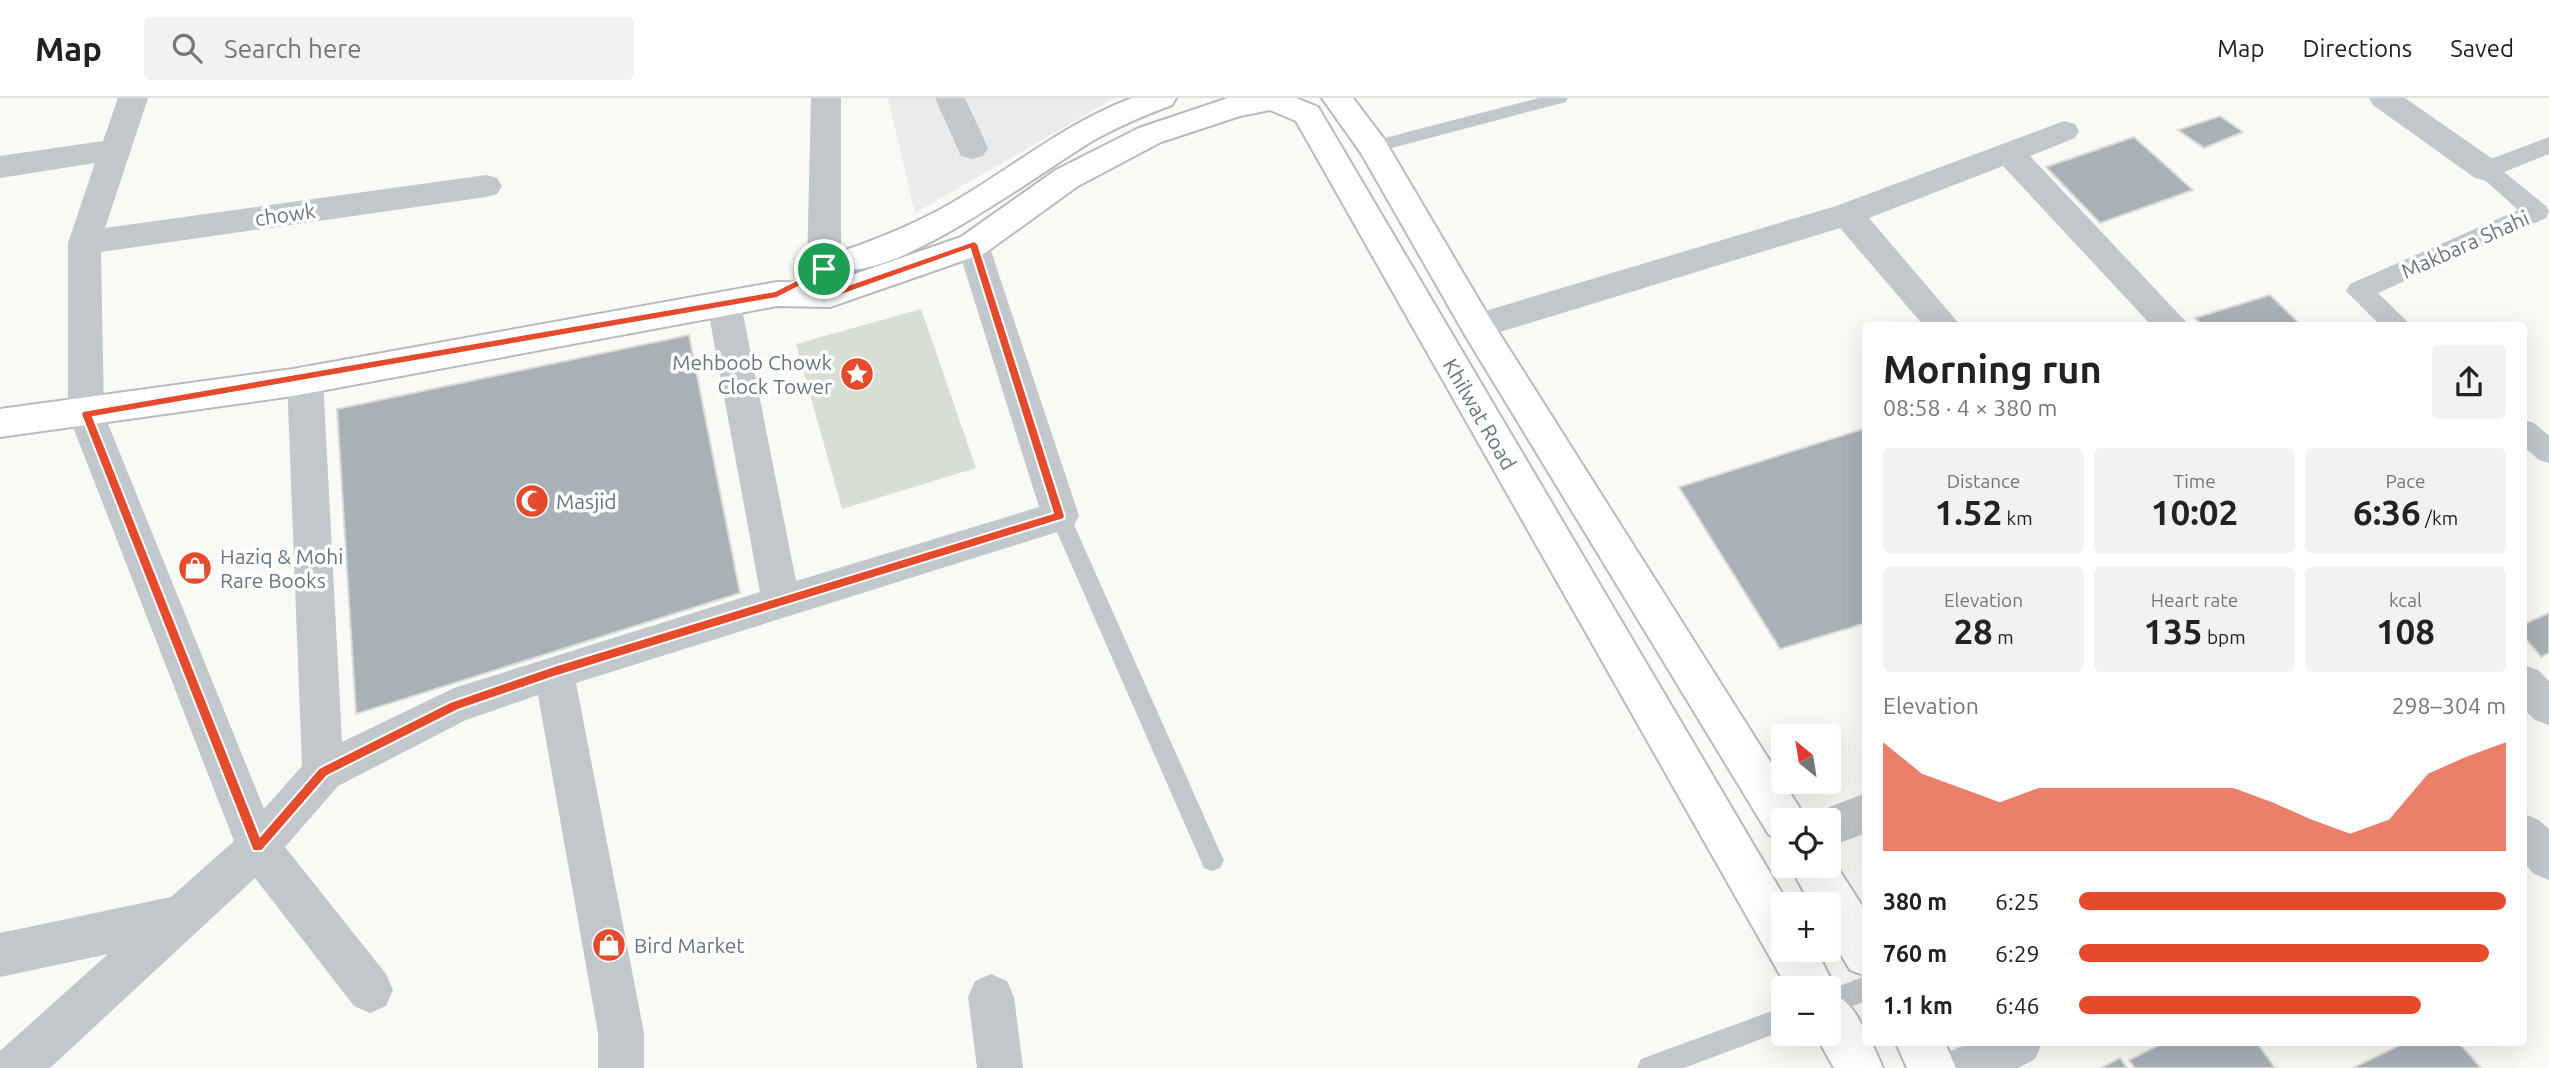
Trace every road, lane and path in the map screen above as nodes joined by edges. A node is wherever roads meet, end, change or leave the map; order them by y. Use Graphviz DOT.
graph roads {
  1 [pos="133,98"];
  2 [pos="826,98"];
  3 [pos="950,98"];
  4 [pos="1161,98"];
  5 [pos="1338,98"];
  6 [pos="1560,98"];
  7 [pos="2384,98"];
  8 [pos="2064,131"];
  9 [pos="2549,145"];
  10 [pos="1373,147"];
  11 [pos="972,148"];
  12 [pos="113,150"];
  13 [pos="2008,152"];
  14 [pos="0,167"];
  15 [pos="2486,170"];
  16 [pos="486,186"];
  17 [pos="1847,214"];
  18 [pos="84,243"];
  19 [pos="974,244"];
  20 [pos="827,282"];
  21 [pos="724,304"];
  22 [pos="1941,322"];
  23 [pos="2169,322"];
  24 [pos="2394,322"];
  25 [pos="1478,326"];
  26 [pos="305,379"];
  27 [pos="86,414"];
  28 [pos="0,423"];
  29 [pos="2527,434"];
  30 [pos="2549,452"];
  31 [pos="1060,516"];
  32 [pos="781,601"];
  33 [pos="554,671"];
  34 [pos="2527,686"];
  35 [pos="2549,707"];
  36 [pos="323,772"];
  37 [pos="1776,808"];
  38 [pos="1862,815"];
  39 [pos="1841,822"];
  40 [pos="2527,837"];
  41 [pos="258,847"];
  42 [pos="2549,859"];
  43 [pos="1212,860"];
  44 [pos="1819,878"];
  45 [pos="186,915"];
  46 [pos="1771,916"];
  47 [pos="1862,947"];
  48 [pos="0,955"];
  49 [pos="370,990"];
  50 [pos="1862,990"];
  51 [pos="991,997"];
  52 [pos="1841,997"];
  53 [pos="1771,1023"];
  54 [pos="1841,1036"];
  55 [pos="1921,1046"];
  56 [pos="2013,1046"];
  57 [pos="16,1068"];
  58 [pos="621,1068"];
  59 [pos="1000,1068"];
  60 [pos="1650,1068"];
  61 [pos="1860,1068"];
  62 [pos="1933,1068"];
  63 [pos="1968,1068"];
  1 -- 12 [label="street"];
  2 -- 20 [label="street"];
  3 -- 11 [label="street"];
  4 -- 20 [label="main road"];
  5 -- 10 [label="main road, Khilwat Road"];
  6 -- 10 [label="lane"];
  7 -- 15 [label="street"];
  8 -- 13 [label="street"];
  9 -- 15 [label="street"];
  10 -- 25 [label="main road, Khilwat Road"];
  12 -- 14 [label="street"];
  12 -- 18 [label="street"];
  13 -- 17 [label="street"];
  13 -- 23 [label="street"];
  15 -- 24 [label="street, Makbara Shahi"];
  16 -- 18 [label="street, chowk"];
  17 -- 22 [label="street"];
  17 -- 25 [label="street"];
  18 -- 27 [label="street"];
  19 -- 20 [label="main road, Khilwat Road"];
  19 -- 31 [label="street"];
  19 -- 46 [label="main road, Khilwat Road"];
  20 -- 21 [label="main road"];
  21 -- 26 [label="main road"];
  21 -- 32 [label="street"];
  25 -- 37 [label="main road, Khilwat Road"];
  26 -- 27 [label="main road"];
  26 -- 36 [label="street"];
  27 -- 28 [label="main road"];
  27 -- 41 [label="street"];
  29 -- 30 [label="street"];
  31 -- 32 [label="street"];
  31 -- 43 [label="lane"];
  32 -- 33 [label="street"];
  33 -- 36 [label="street"];
  33 -- 58 [label="street"];
  34 -- 35 [label="street"];
  36 -- 41 [label="street"];
  38 -- 39 [label="street"];
  40 -- 42 [label="street"];
  41 -- 45 [label="street"];
  41 -- 49 [label="street"];
  44 -- 47 [label="main road"];
  45 -- 48 [label="street"];
  45 -- 57 [label="street"];
  50 -- 52 [label="lane"];
  51 -- 59 [label="street"];
  53 -- 60 [label="lane"];
  54 -- 61 [label="main road"];
  55 -- 62 [label="main road"];
  56 -- 63 [label="street"];
}
